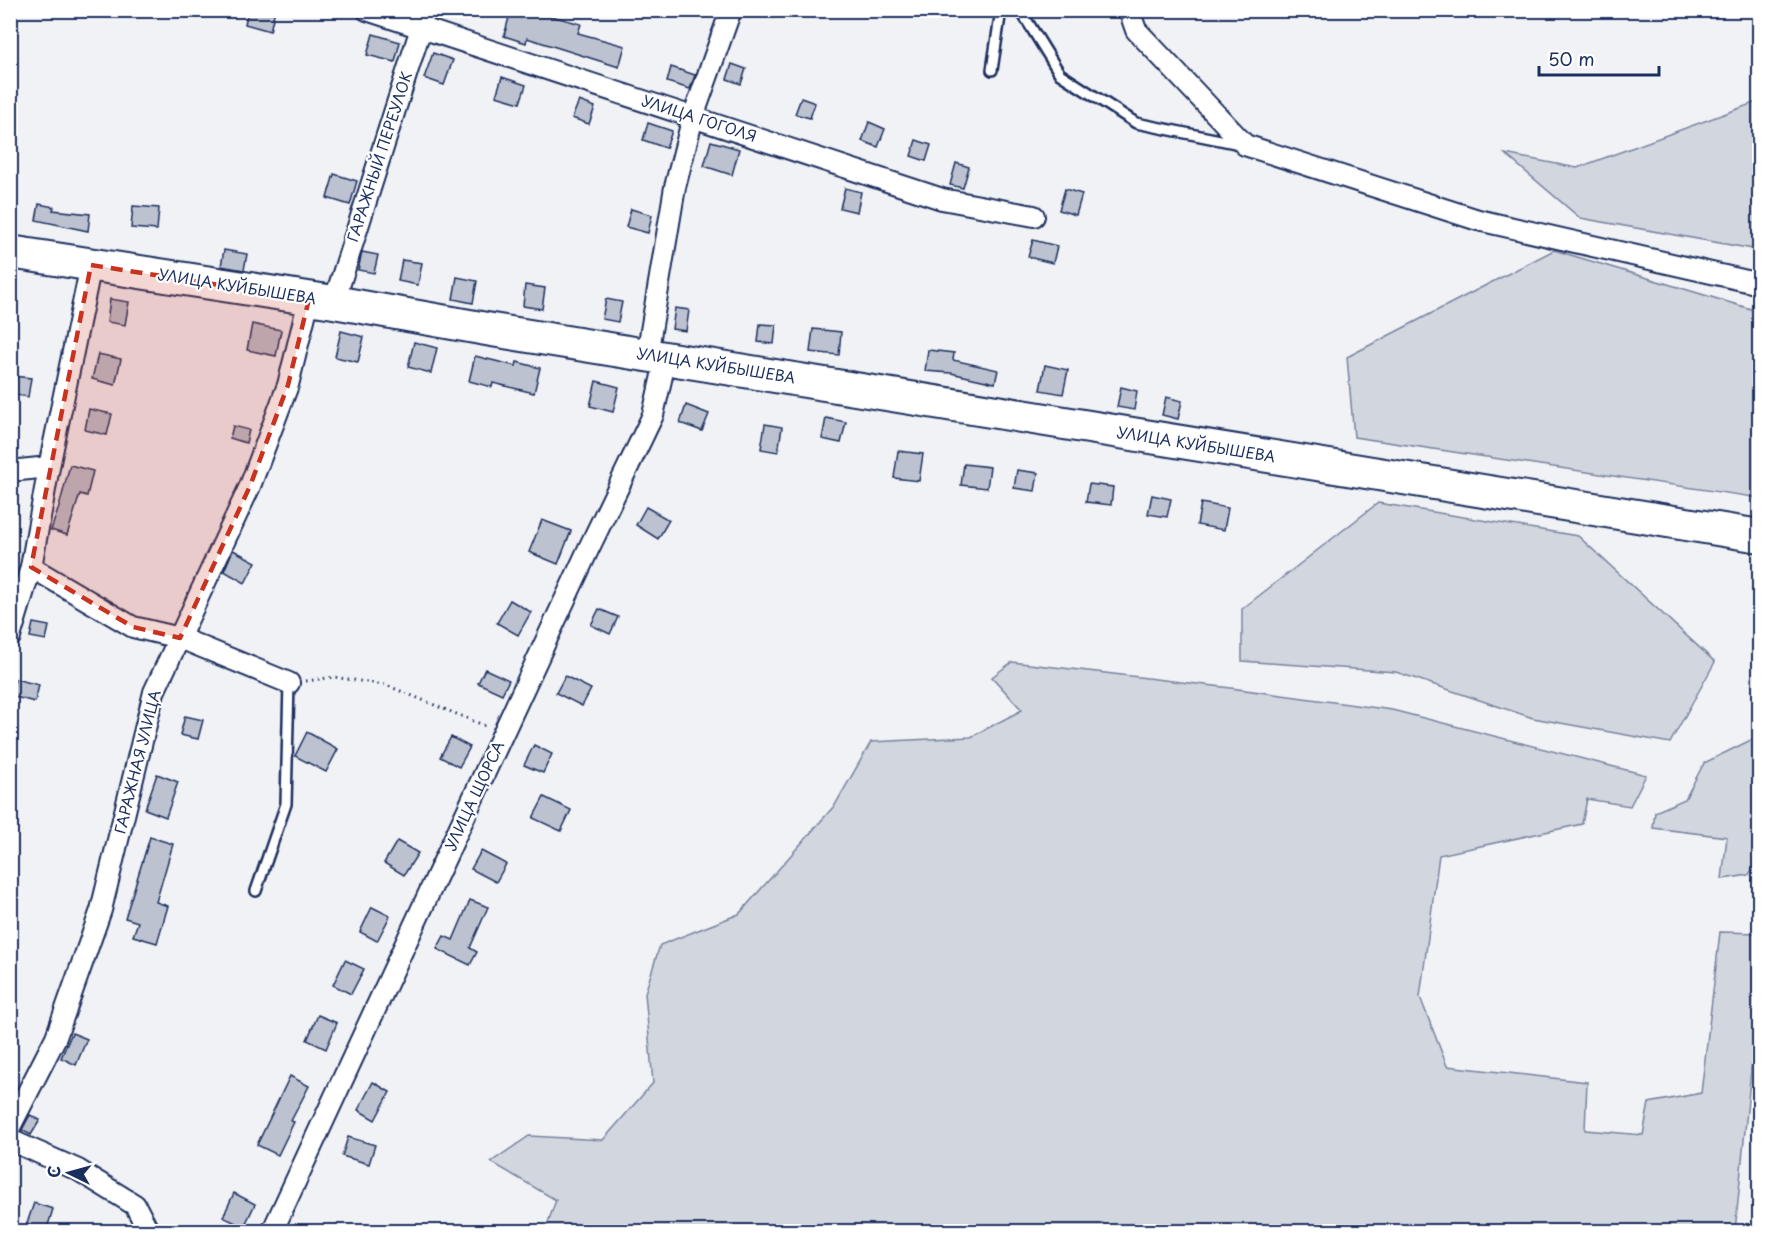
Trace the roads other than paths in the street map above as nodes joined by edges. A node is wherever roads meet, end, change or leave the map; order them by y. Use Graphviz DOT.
graph roads {
  1 [pos="367,10"];
  2 [pos="731,10"];
  3 [pos="1001,10"];
  4 [pos="1023,10"];
  5 [pos="1129,10"];
  6 [pos="422,19"];
  7 [pos="992,70"];
  8 [pos="693,117"];
  9 [pos="1245,145"];
  10 [pos="1034,216"];
  11 [pos="10,252"];
  12 [pos="91,265"];
  13 [pos="1760,284"];
  14 [pos="322,301"];
  15 [pos="656,356"];
  16 [pos="49,467"];
  17 [pos="10,471"];
  18 [pos="1760,536"];
  19 [pos="31,567"];
  20 [pos="10,637"];
  21 [pos="180,638"];
  22 [pos="289,683"];
  23 [pos="256,891"];
  24 [pos="10,1126"];
  25 [pos="10,1140"];
  26 [pos="148,1232"];
  27 [pos="272,1232"];
  1 -- 6 [label="street, УЛИЦА ГОГОЛЯ"];
  2 -- 8 [label="street, УЛИЦА ЩОРСА"];
  3 -- 7 [label="lane"];
  4 -- 9 [label="lane"];
  5 -- 9 [label="street"];
  6 -- 8 [label="street, УЛИЦА ГОГОЛЯ"];
  6 -- 14 [label="street, ГАРАЖНЫЙ ПЕРЕУЛОК"];
  8 -- 10 [label="street, УЛИЦА ГОГОЛЯ"];
  8 -- 15 [label="street, УЛИЦА ЩОРСА"];
  9 -- 13 [label="street"];
  11 -- 12 [label="highway, УЛИЦА КУЙБЫШЕВА"];
  12 -- 14 [label="highway, УЛИЦА КУЙБЫШЕВА"];
  12 -- 16 [label="street"];
  14 -- 15 [label="highway, УЛИЦА КУЙБЫШЕВА"];
  14 -- 21 [label="street, ГАРАЖНАЯ УЛИЦА"];
  15 -- 18 [label="highway, УЛИЦА КУЙБЫШЕВА"];
  15 -- 27 [label="street, УЛИЦА ЩОРСА"];
  16 -- 17 [label="street"];
  16 -- 19 [label="street"];
  19 -- 20 [label="street"];
  19 -- 21 [label="street"];
  21 -- 22 [label="street"];
  21 -- 24 [label="street, ГАРАЖНАЯ УЛИЦА"];
  22 -- 23 [label="lane"];
  25 -- 26 [label="street"];
}
